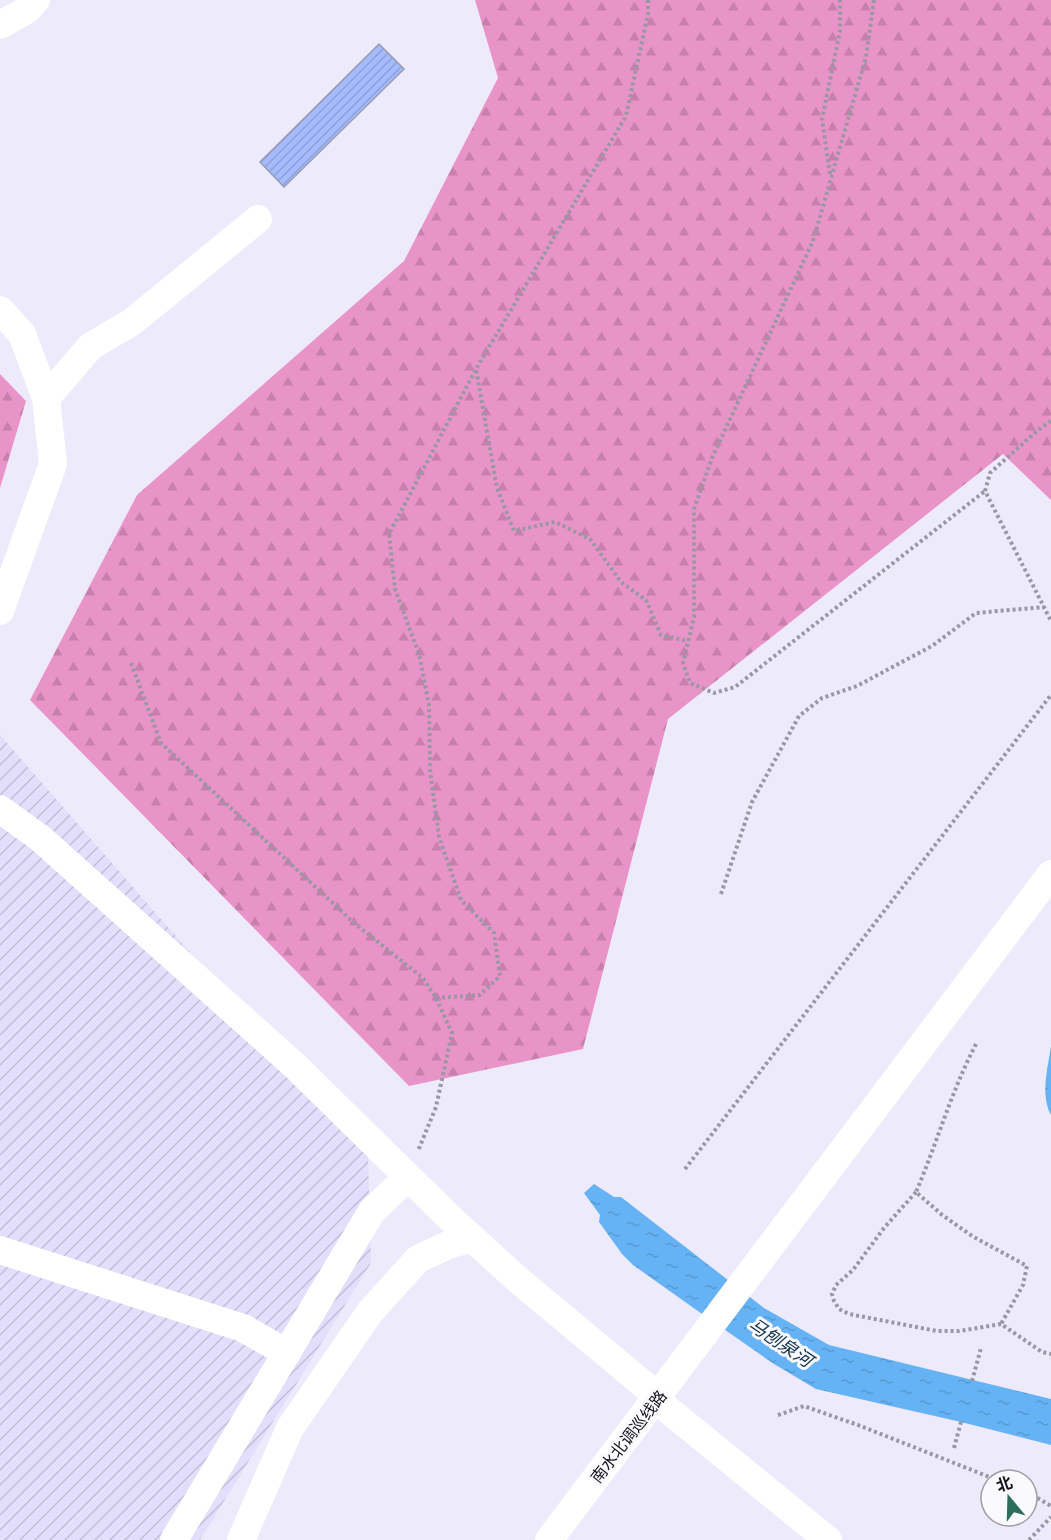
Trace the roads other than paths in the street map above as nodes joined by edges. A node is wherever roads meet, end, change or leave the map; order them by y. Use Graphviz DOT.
graph roads {
  1 [pos="36,0"];
  2 [pos="0,25"];
  3 [pos="258,219"];
  4 [pos="0,310"];
  5 [pos="46,398"];
  6 [pos="0,611"];
  7 [pos="0,808"];
  8 [pos="1051,874"];
  9 [pos="408,1177"];
  10 [pos="472,1238"];
  11 [pos="0,1250"];
  12 [pos="287,1353"];
  13 [pos="656,1400"];
  14 [pos="174,1540"];
  15 [pos="241,1540"];
  16 [pos="549,1540"];
  17 [pos="828,1540"];
  1 -- 2 [label="street"];
  3 -- 5 [label="street"];
  4 -- 5 [label="street"];
  5 -- 6 [label="street"];
  7 -- 9 [label="street"];
  8 -- 13 [label="street, 南水北调巡线路"];
  9 -- 10 [label="street"];
  9 -- 12 [label="street"];
  10 -- 13 [label="street"];
  10 -- 15 [label="street"];
  11 -- 12 [label="street"];
  12 -- 14 [label="street"];
  13 -- 16 [label="street, 南水北调巡线路"];
  13 -- 17 [label="street"];
}
